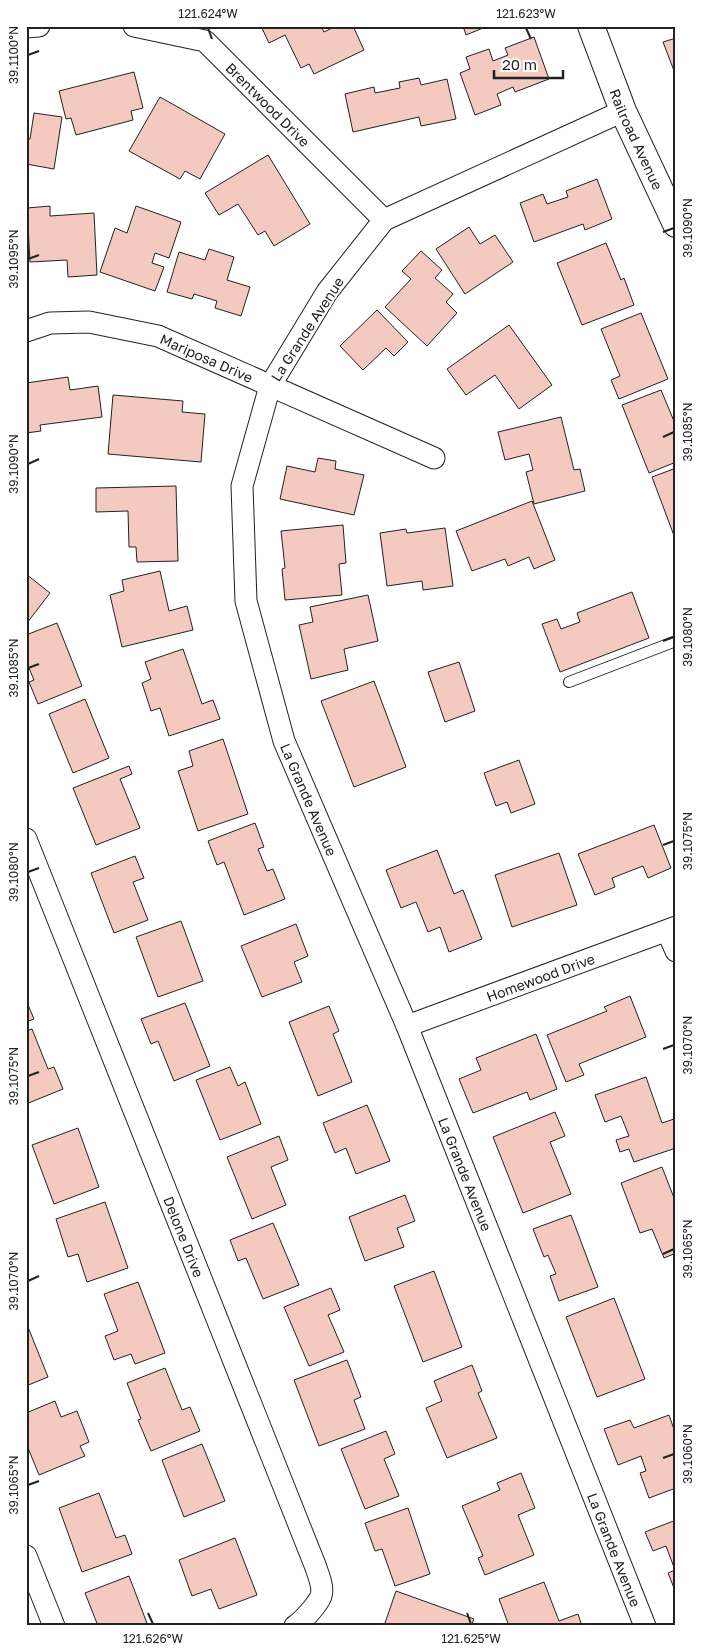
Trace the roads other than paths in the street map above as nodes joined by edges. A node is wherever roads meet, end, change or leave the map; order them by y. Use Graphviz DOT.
graph roads {
  1 [pos="39,26"];
  2 [pos="134,26"];
  3 [pos="591,26"];
  4 [pos="26,27"];
  5 [pos="208,34"];
  6 [pos="623,112"];
  7 [pos="384,220"];
  8 [pos="676,224"];
  9 [pos="26,331"];
  10 [pos="270,386"];
  11 [pos="434,458"];
  12 [pos="676,641"];
  13 [pos="569,682"];
  14 [pos="26,839"];
  15 [pos="672,929"];
  16 [pos="676,951"];
  17 [pos="407,1026"];
  18 [pos="26,1556"];
  19 [pos="54,1626"];
  20 [pos="295,1626"];
  21 [pos="645,1626"];
  1 -- 4 [label="street"];
  2 -- 5 [label="street, Brentwood Drive"];
  3 -- 6 [label="street, Railroad Avenue"];
  5 -- 7 [label="street, Brentwood Drive"];
  6 -- 7 [label="street, La Grande Avenue"];
  6 -- 8 [label="street, Railroad Avenue"];
  7 -- 10 [label="street, La Grande Avenue"];
  9 -- 10 [label="street, Mariposa Drive"];
  10 -- 11 [label="street, Mariposa Drive"];
  10 -- 17 [label="street, La Grande Avenue"];
  12 -- 13 [label="lane"];
  14 -- 20 [label="street, Delone Drive"];
  15 -- 16 [label="street"];
  15 -- 17 [label="street, Homewood Drive"];
  17 -- 21 [label="street, La Grande Avenue"];
  18 -- 19 [label="street"];
}
